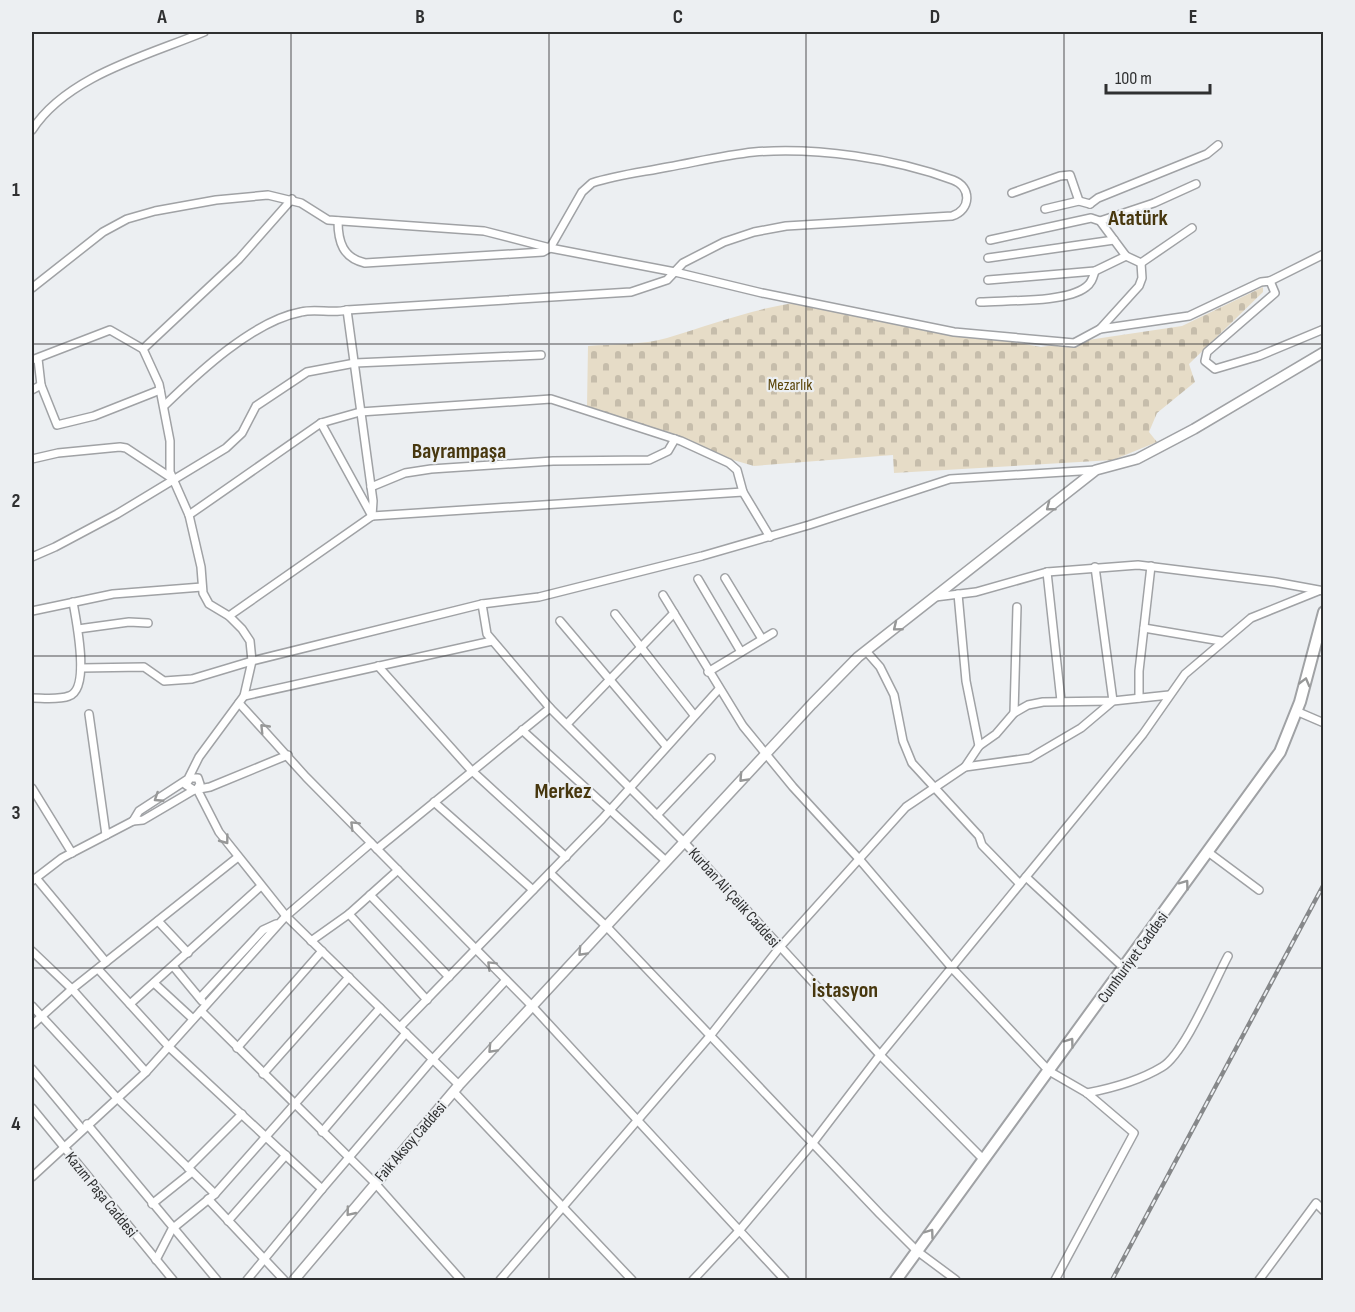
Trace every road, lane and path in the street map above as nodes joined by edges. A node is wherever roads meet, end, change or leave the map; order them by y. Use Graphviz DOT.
graph roads {
  1 [pos="204,32"];
  2 [pos="32,130"];
  3 [pos="1218,145"];
  4 [pos="1196,184"];
  5 [pos="1012,193"];
  6 [pos="292,199"];
  7 [pos="1079,201"];
  8 [pos="1089,204"];
  9 [pos="1045,209"];
  10 [pos="1091,218"];
  11 [pos="338,221"];
  12 [pos="1100,221"];
  13 [pos="1192,228"];
  14 [pos="990,240"];
  15 [pos="1114,240"];
  16 [pos="550,248"];
  17 [pos="1323,254"];
  18 [pos="1126,256"];
  19 [pos="988,258"];
  20 [pos="1141,263"];
  21 [pos="1095,271"];
  22 [pos="675,272"];
  23 [pos="988,280"];
  24 [pos="1270,281"];
  25 [pos="32,288"];
  26 [pos="980,302"];
  27 [pos="346,310"];
  28 [pos="1100,329"];
  29 [pos="1323,330"];
  30 [pos="143,349"];
  31 [pos="1323,352"];
  32 [pos="541,355"];
  33 [pos="35,359"];
  34 [pos="355,363"];
  35 [pos="41,386"];
  36 [pos="32,390"];
  37 [pos="160,390"];
  38 [pos="164,406"];
  39 [pos="360,412"];
  40 [pos="321,423"];
  41 [pos="675,439"];
  42 [pos="32,459"];
  43 [pos="1096,471"];
  44 [pos="173,478"];
  45 [pos="371,487"];
  46 [pos="743,492"];
  47 [pos="189,515"];
  48 [pos="372,516"];
  49 [pos="770,537"];
  50 [pos="32,556"];
  51 [pos="1151,566"];
  52 [pos="1095,567"];
  53 [pos="1047,573"];
  54 [pos="725,578"];
  55 [pos="698,579"];
  56 [pos="202,588"];
  57 [pos="1321,591"];
  58 [pos="958,594"];
  59 [pos="663,595"];
  60 [pos="935,597"];
  61 [pos="73,602"];
  62 [pos="482,604"];
  63 [pos="1017,607"];
  64 [pos="32,611"];
  65 [pos="1323,612"];
  66 [pos="674,613"];
  67 [pos="615,614"];
  68 [pos="229,616"];
  69 [pos="560,621"];
  70 [pos="148,623"];
  71 [pos="1144,628"];
  72 [pos="78,629"];
  73 [pos="773,633"];
  74 [pos="762,639"];
  75 [pos="492,641"];
  76 [pos="1221,641"];
  77 [pos="642,646"];
  78 [pos="866,651"];
  79 [pos="741,652"];
  80 [pos="252,661"];
  81 [pos="378,666"];
  82 [pos="81,668"];
  83 [pos="708,672"];
  84 [pos="609,680"];
  85 [pos="719,688"];
  86 [pos="1169,695"];
  87 [pos="244,696"];
  88 [pos="1139,698"];
  89 [pos="32,699"];
  90 [pos="1061,701"];
  91 [pos="1113,701"];
  92 [pos="239,703"];
  93 [pos="550,708"];
  94 [pos="1296,711"];
  95 [pos="1014,713"];
  96 [pos="89,714"];
  97 [pos="694,715"];
  98 [pos="1323,723"];
  99 [pos="567,724"];
  100 [pos="522,730"];
  101 [pos="666,746"];
  102 [pos="979,746"];
  103 [pos="765,754"];
  104 [pos="288,755"];
  105 [pos="711,758"];
  106 [pos="965,767"];
  107 [pos="471,771"];
  108 [pos="188,779"];
  109 [pos="629,786"];
  110 [pos="935,787"];
  111 [pos="32,788"];
  112 [pos="196,790"];
  113 [pos="434,802"];
  114 [pos="611,808"];
  115 [pos="657,815"];
  116 [pos="133,821"];
  117 [pos="106,835"];
  118 [pos="684,842"];
  119 [pos="371,843"];
  120 [pos="377,849"];
  121 [pos="1208,852"];
  122 [pos="72,853"];
  123 [pos="566,856"];
  124 [pos="238,857"];
  125 [pos="860,860"];
  126 [pos="666,861"];
  127 [pos="398,870"];
  128 [pos="550,873"];
  129 [pos="1026,878"];
  130 [pos="34,879"];
  131 [pos="1020,884"];
  132 [pos="261,886"];
  133 [pos="533,890"];
  134 [pos="1259,890"];
  135 [pos="370,895"];
  136 [pos="349,914"];
  137 [pos="283,918"];
  138 [pos="158,921"];
  139 [pos="606,926"];
  140 [pos="311,941"];
  141 [pos="780,947"];
  142 [pos="475,948"];
  143 [pos="32,951"];
  144 [pos="322,951"];
  145 [pos="188,953"];
  146 [pos="1228,956"];
  147 [pos="106,962"];
  148 [pos="173,966"];
  149 [pos="952,968"];
  150 [pos="1124,968"];
  151 [pos="98,969"];
  152 [pos="349,977"];
  153 [pos="449,977"];
  154 [pos="506,980"];
  155 [pos="154,983"];
  156 [pos="72,990"];
  157 [pos="200,998"];
  158 [pos="427,1000"];
  159 [pos="130,1004"];
  160 [pos="206,1005"];
  161 [pos="32,1006"];
  162 [pos="532,1006"];
  163 [pos="380,1008"];
  164 [pos="201,1011"];
  165 [pos="42,1017"];
  166 [pos="193,1019"];
  167 [pos="32,1025"];
  168 [pos="403,1030"];
  169 [pos="710,1036"];
  170 [pos="169,1047"];
  171 [pos="237,1048"];
  172 [pos="880,1055"];
  173 [pos="433,1059"];
  174 [pos="32,1069"];
  175 [pos="1049,1071"];
  176 [pos="146,1072"];
  177 [pos="263,1074"];
  178 [pos="456,1088"];
  179 [pos="1087,1092"];
  180 [pos="117,1098"];
  181 [pos="294,1106"];
  182 [pos="32,1108"];
  183 [pos="242,1114"];
  184 [pos="637,1122"];
  185 [pos="84,1127"];
  186 [pos="322,1132"];
  187 [pos="267,1137"];
  188 [pos="812,1144"];
  189 [pos="65,1147"];
  190 [pos="286,1155"];
  191 [pos="348,1158"];
  192 [pos="984,1160"];
  193 [pos="190,1170"];
  194 [pos="32,1177"];
  195 [pos="374,1182"];
  196 [pos="322,1189"];
  197 [pos="215,1194"];
  198 [pos="208,1200"];
  199 [pos="152,1204"];
  200 [pos="562,1207"];
  201 [pos="1323,1211"];
  202 [pos="228,1221"];
  203 [pos="172,1229"];
  204 [pos="738,1232"];
  205 [pos="917,1251"];
  206 [pos="156,1260"];
  207 [pos="264,1261"];
  208 [pos="173,1281"];
  209 [pos="217,1281"];
  210 [pos="247,1281"];
  211 [pos="284,1281"];
  212 [pos="294,1281"];
  213 [pos="461,1281"];
  214 [pos="500,1281"];
  215 [pos="632,1281"];
  216 [pos="693,1281"];
  217 [pos="785,1281"];
  218 [pos="896,1281"];
  219 [pos="956,1281"];
  220 [pos="1054,1281"];
  221 [pos="1259,1281"];
  1 -- 2 [label="street"];
  3 -- 8 [label="street"];
  4 -- 12 [label="street"];
  5 -- 7 [label="street"];
  6 -- 11 [label="street"];
  6 -- 25 [label="street"];
  6 -- 30 [label="street"];
  7 -- 8 [label="street"];
  7 -- 9 [label="street"];
  8 -- 10 [label="street"];
  10 -- 12 [label="street"];
  10 -- 14 [label="street"];
  11 -- 16 [label="street"];
  11 -- 16 [label="street"];
  12 -- 15 [label="street"];
  13 -- 20 [label="street"];
  15 -- 18 [label="street"];
  15 -- 19 [label="street"];
  16 -- 22 [label="street"];
  16 -- 22 [label="street"];
  17 -- 24 [label="street"];
  18 -- 20 [label="street"];
  18 -- 21 [label="street"];
  20 -- 28 [label="street"];
  21 -- 23 [label="street"];
  21 -- 26 [label="street"];
  22 -- 27 [label="street"];
  22 -- 28 [label="street"];
  24 -- 28 [label="street"];
  24 -- 29 [label="street"];
  27 -- 34 [label="street"];
  27 -- 38 [label="street"];
  30 -- 33 [label="street"];
  30 -- 37 [label="street"];
  31 -- 43 [label="main road"];
  32 -- 34 [label="street"];
  33 -- 35 [label="street"];
  34 -- 39 [label="street"];
  34 -- 44 [label="street"];
  35 -- 36 [label="street"];
  35 -- 37 [label="street"];
  37 -- 38 [label="street"];
  38 -- 44 [label="street"];
  39 -- 40 [label="street"];
  39 -- 41 [label="street"];
  39 -- 45 [label="street"];
  40 -- 47 [label="street"];
  40 -- 48 [label="street"];
  41 -- 45 [label="street"];
  41 -- 46 [label="street"];
  42 -- 44 [label="street"];
  43 -- 49 [label="street"];
  43 -- 60 [label="main road, Faik Aksoy Caddesi, one-way"];
  44 -- 47 [label="street"];
  44 -- 50 [label="street"];
  45 -- 48 [label="street"];
  46 -- 48 [label="street"];
  46 -- 49 [label="street"];
  47 -- 56 [label="street"];
  48 -- 68 [label="street"];
  49 -- 62 [label="street"];
  51 -- 52 [label="street"];
  51 -- 57 [label="street"];
  51 -- 71 [label="street"];
  52 -- 53 [label="street"];
  52 -- 91 [label="street"];
  53 -- 58 [label="street"];
  53 -- 90 [label="street"];
  54 -- 74 [label="street"];
  55 -- 79 [label="street"];
  56 -- 61 [label="street"];
  56 -- 68 [label="street"];
  57 -- 76 [label="street"];
  58 -- 60 [label="street"];
  58 -- 102 [label="street"];
  59 -- 66 [label="street"];
  60 -- 78 [label="main road, Faik Aksoy Caddesi, one-way"];
  61 -- 64 [label="street"];
  61 -- 72 [label="street"];
  62 -- 75 [label="street, Kurban Ali Çelik Caddesi"];
  62 -- 80 [label="street"];
  63 -- 95 [label="street"];
  94 -- 65 [label="main road, Cumhuriyet Caddesi, one-way"];
  66 -- 77 [label="street"];
  66 -- 83 [label="street"];
  67 -- 77 [label="street"];
  68 -- 80 [label="street"];
  69 -- 84 [label="street"];
  70 -- 72 [label="street"];
  71 -- 76 [label="street"];
  71 -- 88 [label="street"];
  72 -- 82 [label="street"];
  73 -- 74 [label="street"];
  74 -- 79 [label="street"];
  75 -- 81 [label="street"];
  75 -- 93 [label="street, Kurban Ali Çelik Caddesi"];
  76 -- 86 [label="street"];
  77 -- 84 [label="street"];
  77 -- 97 [label="street"];
  78 -- 103 [label="main road, Faik Aksoy Caddesi"];
  78 -- 110 [label="street"];
  79 -- 83 [label="street"];
  80 -- 82 [label="street"];
  80 -- 87 [label="street"];
  81 -- 87 [label="street"];
  81 -- 107 [label="street"];
  82 -- 89 [label="street"];
  83 -- 85 [label="street"];
  84 -- 99 [label="street"];
  84 -- 101 [label="street"];
  85 -- 97 [label="street"];
  85 -- 103 [label="street"];
  86 -- 88 [label="street"];
  86 -- 129 [label="street"];
  87 -- 92 [label="street"];
  88 -- 91 [label="street"];
  90 -- 91 [label="street"];
  90 -- 95 [label="street"];
  91 -- 106 [label="street"];
  104 -- 92 [label="street, one-way"];
  92 -- 108 [label="street"];
  93 -- 99 [label="street, Kurban Ali Çelik Caddesi"];
  93 -- 100 [label="street"];
  94 -- 98 [label="street"];
  94 -- 121 [label="main road, Cumhuriyet Caddesi"];
  95 -- 102 [label="street"];
  96 -- 117 [label="street"];
  97 -- 101 [label="street"];
  99 -- 109 [label="street, Kurban Ali Çelik Caddesi"];
  100 -- 107 [label="street"];
  100 -- 114 [label="street"];
  101 -- 109 [label="street"];
  102 -- 106 [label="street"];
  103 -- 118 [label="main road, Faik Aksoy Caddesi, one-way"];
  103 -- 125 [label="street"];
  104 -- 112 [label="street"];
  119 -- 104 [label="street, one-way"];
  105 -- 115 [label="street"];
  106 -- 110 [label="street"];
  107 -- 113 [label="street"];
  107 -- 123 [label="street"];
  108 -- 112 [label="street"];
  108 -- 116 [label="street, one-way"];
  109 -- 114 [label="street"];
  109 -- 115 [label="street, Kurban Ali Çelik Caddesi"];
  110 -- 125 [label="street"];
  110 -- 131 [label="street"];
  111 -- 122 [label="street"];
  112 -- 116 [label="street"];
  112 -- 124 [label="street, one-way"];
  113 -- 120 [label="street"];
  113 -- 133 [label="street"];
  114 -- 123 [label="street"];
  114 -- 126 [label="street"];
  115 -- 118 [label="street, Kurban Ali Çelik Caddesi"];
  116 -- 117 [label="street"];
  117 -- 122 [label="street"];
  118 -- 126 [label="main road, Faik Aksoy Caddesi"];
  118 -- 141 [label="street, Kurban Ali Çelik Caddesi"];
  119 -- 120 [label="street"];
  119 -- 137 [label="street"];
  120 -- 127 [label="street"];
  121 -- 134 [label="street"];
  150 -- 121 [label="main road, Cumhuriyet Caddesi, one-way"];
  122 -- 130 [label="street"];
  123 -- 128 [label="street"];
  124 -- 132 [label="street"];
  124 -- 138 [label="street"];
  125 -- 141 [label="street"];
  125 -- 149 [label="street"];
  126 -- 139 [label="main road, Faik Aksoy Caddesi"];
  127 -- 135 [label="street"];
  127 -- 142 [label="street"];
  128 -- 133 [label="street"];
  128 -- 139 [label="street"];
  129 -- 131 [label="street"];
  129 -- 150 [label="street"];
  130 -- 147 [label="street"];
  131 -- 149 [label="street"];
  132 -- 137 [label="street"];
  132 -- 145 [label="street"];
  133 -- 142 [label="street"];
  135 -- 136 [label="street"];
  135 -- 153 [label="street"];
  136 -- 140 [label="street"];
  136 -- 158 [label="street"];
  137 -- 140 [label="street"];
  137 -- 157 [label="street"];
  137 -- 160 [label="street"];
  138 -- 145 [label="street"];
  138 -- 147 [label="street"];
  139 -- 162 [label="main road, Faik Aksoy Caddesi, one-way"];
  139 -- 169 [label="street"];
  140 -- 144 [label="street"];
  141 -- 169 [label="street"];
  141 -- 172 [label="street, Kurban Ali Çelik Caddesi"];
  142 -- 153 [label="street"];
  154 -- 142 [label="street, one-way"];
  143 -- 156 [label="street"];
  144 -- 152 [label="street"];
  144 -- 171 [label="street"];
  145 -- 148 [label="street"];
  146 -- 179 [label="street"];
  147 -- 151 [label="street"];
  148 -- 155 [label="street"];
  148 -- 157 [label="street"];
  149 -- 172 [label="street"];
  149 -- 175 [label="street"];
  175 -- 150 [label="main road, Cumhuriyet Caddesi, one-way"];
  151 -- 156 [label="street"];
  151 -- 159 [label="street"];
  152 -- 163 [label="street"];
  152 -- 177 [label="street"];
  153 -- 158 [label="street"];
  154 -- 162 [label="street"];
  154 -- 173 [label="street"];
  155 -- 159 [label="street"];
  155 -- 166 [label="street"];
  156 -- 165 [label="street"];
  156 -- 176 [label="street"];
  157 -- 160 [label="street"];
  158 -- 168 [label="street"];
  159 -- 170 [label="street"];
  160 -- 164 [label="street"];
  161 -- 165 [label="street"];
  162 -- 178 [label="main road, Faik Aksoy Caddesi, one-way"];
  162 -- 184 [label="street"];
  163 -- 168 [label="street"];
  163 -- 181 [label="street"];
  164 -- 166 [label="street"];
  164 -- 171 [label="street"];
  165 -- 167 [label="street"];
  165 -- 180 [label="street"];
  166 -- 170 [label="street"];
  168 -- 173 [label="street"];
  168 -- 186 [label="street"];
  169 -- 184 [label="street"];
  169 -- 188 [label="street"];
  170 -- 176 [label="street"];
  170 -- 183 [label="street"];
  171 -- 177 [label="street"];
  172 -- 188 [label="street"];
  172 -- 192 [label="street, Kurban Ali Çelik Caddesi"];
  173 -- 178 [label="street"];
  173 -- 191 [label="street"];
  174 -- 185 [label="street"];
  175 -- 179 [label="street"];
  175 -- 192 [label="main road, Cumhuriyet Caddesi"];
  176 -- 180 [label="street"];
  177 -- 181 [label="street"];
  178 -- 195 [label="main road, Faik Aksoy Caddesi"];
  178 -- 200 [label="street"];
  179 -- 220 [label="street"];
  180 -- 185 [label="street"];
  180 -- 193 [label="street"];
  181 -- 186 [label="street"];
  181 -- 187 [label="street"];
  182 -- 189 [label="street, Kazım Paşa Caddesi"];
  183 -- 187 [label="street"];
  183 -- 193 [label="street"];
  184 -- 200 [label="street"];
  184 -- 204 [label="street"];
  185 -- 189 [label="street"];
  185 -- 199 [label="street"];
  186 -- 191 [label="street"];
  187 -- 190 [label="street"];
  187 -- 197 [label="street"];
  188 -- 204 [label="street"];
  188 -- 205 [label="street"];
  189 -- 194 [label="street"];
  189 -- 206 [label="street, Kazım Paşa Caddesi"];
  190 -- 196 [label="street"];
  190 -- 202 [label="street"];
  191 -- 195 [label="street"];
  191 -- 196 [label="street"];
  205 -- 192 [label="main road, Cumhuriyet Caddesi, one-way"];
  193 -- 197 [label="street"];
  193 -- 199 [label="street"];
  195 -- 212 [label="main road, Faik Aksoy Caddesi, one-way"];
  195 -- 213 [label="street"];
  196 -- 207 [label="street"];
  197 -- 198 [label="street"];
  198 -- 202 [label="street"];
  198 -- 203 [label="street"];
  199 -- 203 [label="street"];
  200 -- 214 [label="street"];
  200 -- 215 [label="street"];
  201 -- 221 [label="street"];
  202 -- 207 [label="street"];
  203 -- 206 [label="street"];
  203 -- 209 [label="street"];
  204 -- 216 [label="street"];
  204 -- 217 [label="street"];
  205 -- 218 [label="main road, Cumhuriyet Caddesi"];
  205 -- 219 [label="street"];
  206 -- 208 [label="street, Kazım Paşa Caddesi"];
  207 -- 210 [label="street"];
  207 -- 211 [label="street"];
}
